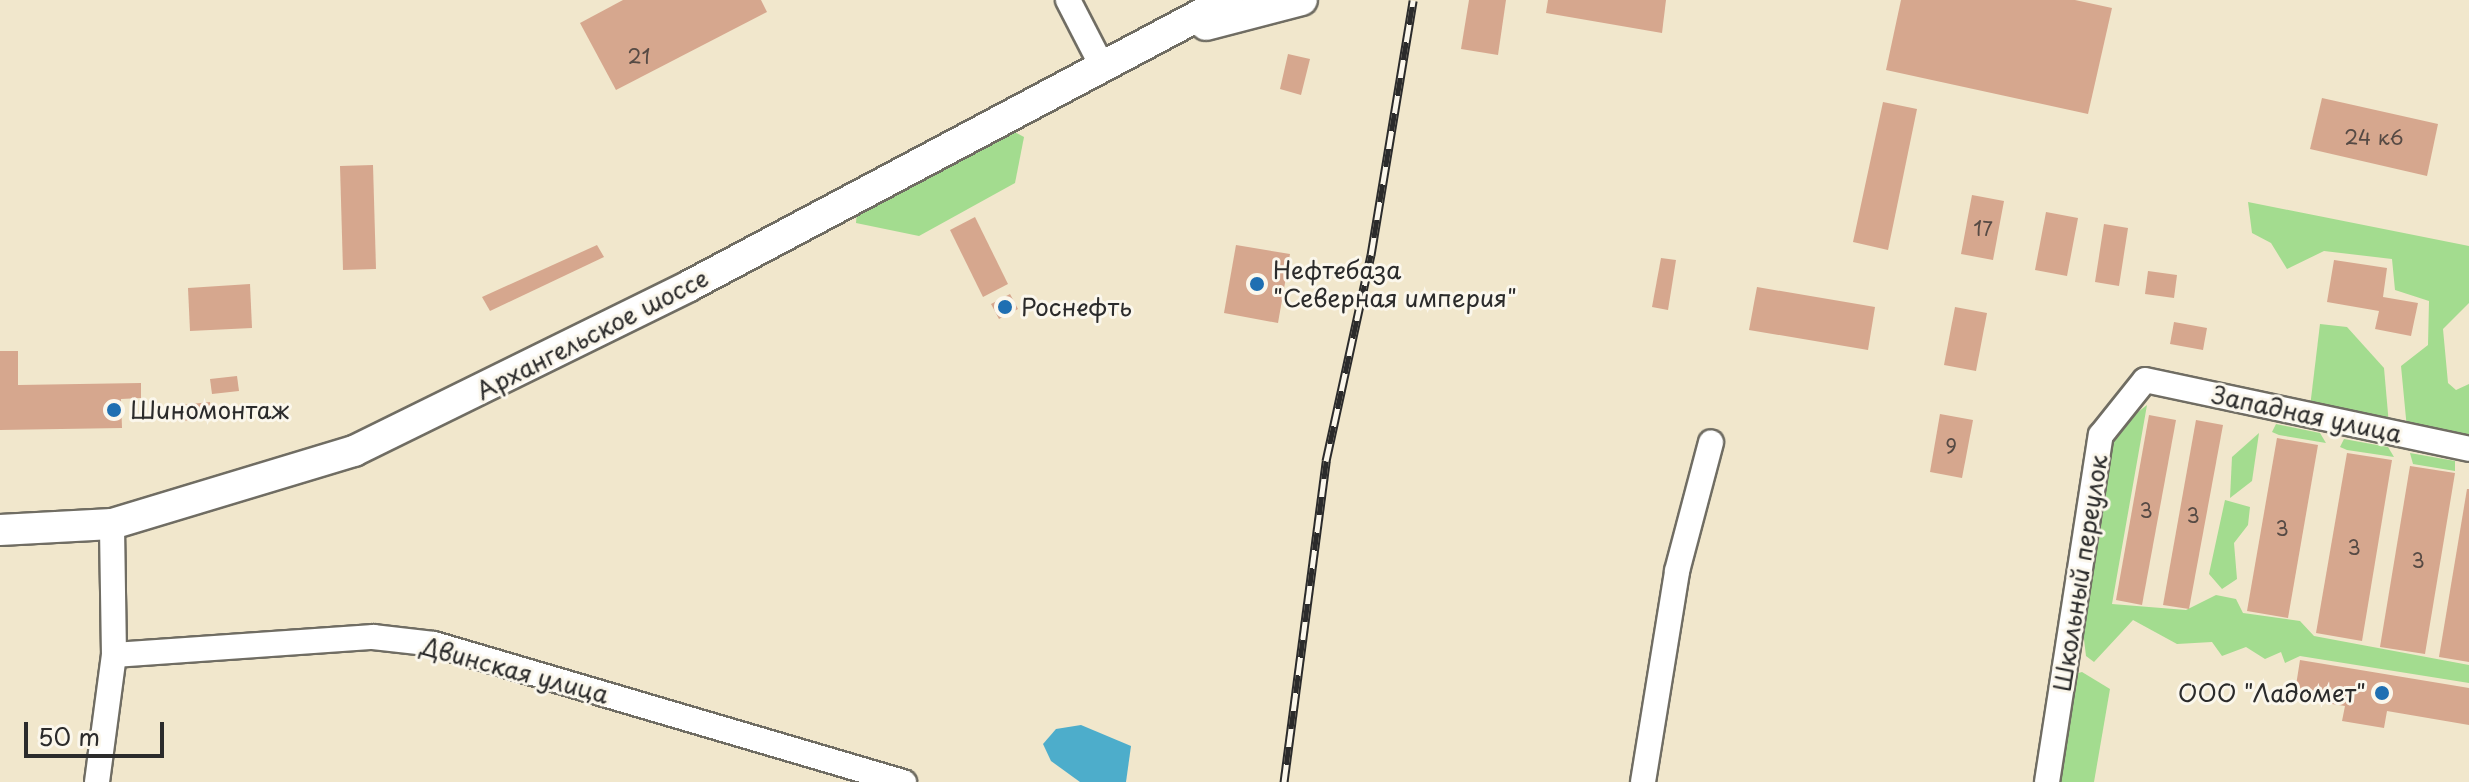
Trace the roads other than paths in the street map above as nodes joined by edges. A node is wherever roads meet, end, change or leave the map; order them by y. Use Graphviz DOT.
graph roads {
  1 [pos="1068,0"];
  2 [pos="1228,0"];
  3 [pos="1287,3"];
  4 [pos="1150,40"];
  5 [pos="1101,64"];
  6 [pos="2145,380"];
  7 [pos="1711,442"];
  8 [pos="2469,449"];
  9 [pos="112,524"];
  10 [pos="0,530"];
  11 [pos="114,655"];
  12 [pos="97,782"];
  13 [pos="904,782"];
  14 [pos="1643,782"];
  15 [pos="2047,782"];
  1 -- 5 [label="street"];
  2 -- 4 [label="main road, Архангельское шоссе"];
  3 -- 4 [label="main road, Архангельское шоссе"];
  4 -- 5 [label="main road, Архангельское шоссе"];
  5 -- 9 [label="main road, Архангельское шоссе"];
  6 -- 8 [label="street, Западная улица"];
  6 -- 15 [label="street, Школьный переулок"];
  7 -- 14 [label="street"];
  9 -- 10 [label="main road, Архангельское шоссе"];
  9 -- 11 [label="street"];
  11 -- 12 [label="street"];
  11 -- 13 [label="street, Двинская улица"];
}
